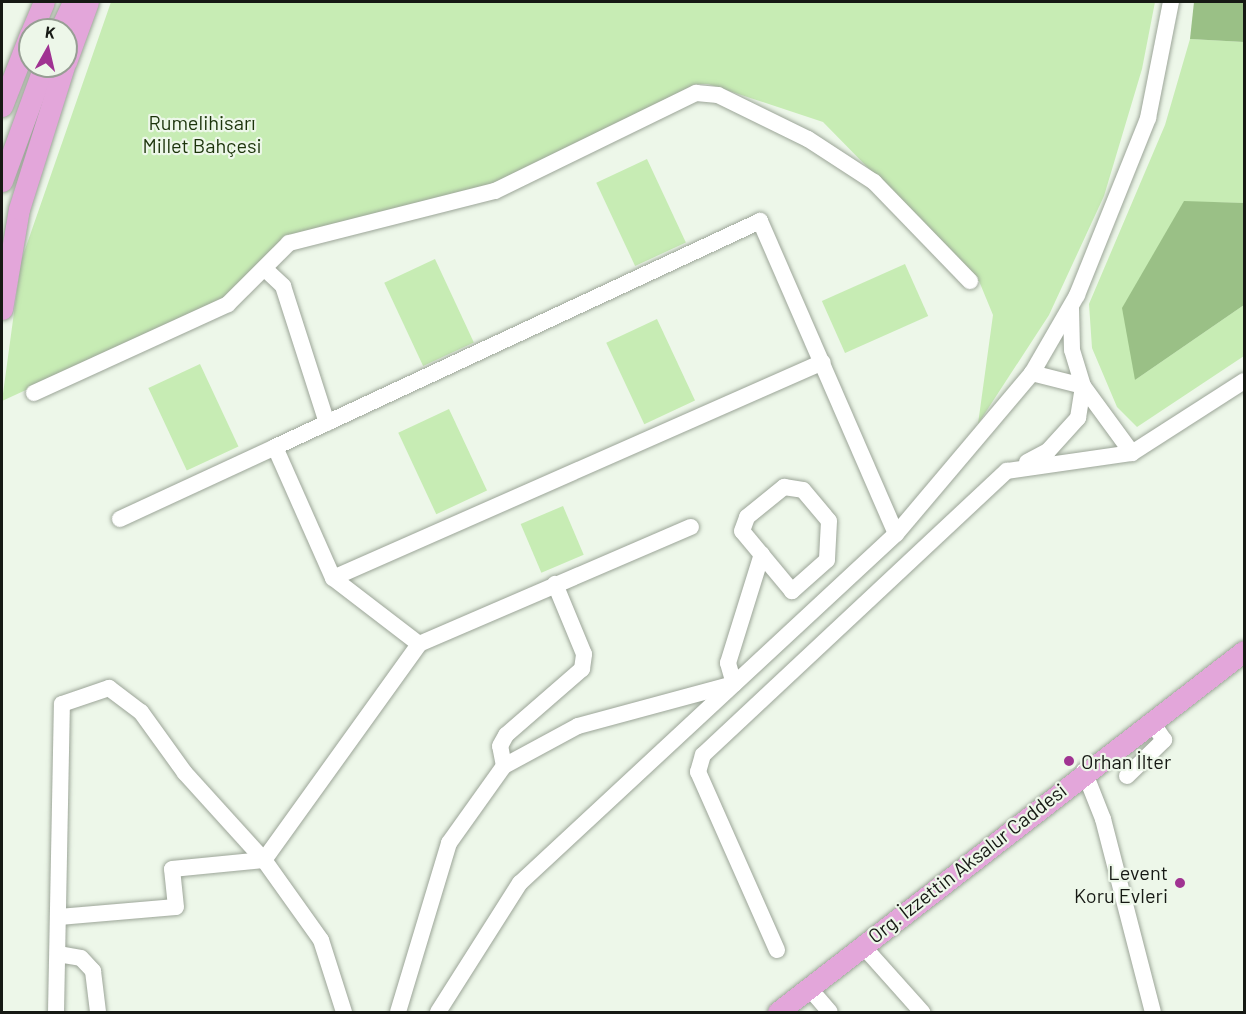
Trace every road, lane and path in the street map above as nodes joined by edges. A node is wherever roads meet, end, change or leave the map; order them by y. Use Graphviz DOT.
graph roads {
  1 [pos="73,2"];
  2 [pos="88,2"];
  3 [pos="1171,2"];
  4 [pos="66,18"];
  5 [pos="78,29"];
  6 [pos="18,44"];
  7 [pos="2,65"];
  8 [pos="18,66"];
  9 [pos="40,78"];
  10 [pos="60,78"];
  11 [pos="2,106"];
  12 [pos="2,181"];
  13 [pos="265,269"];
  14 [pos="970,281"];
  15 [pos="1071,308"];
  16 [pos="2,309"];
  17 [pos="823,362"];
  18 [pos="1032,373"];
  19 [pos="1245,381"];
  20 [pos="1083,386"];
  21 [pos="34,393"];
  22 [pos="327,423"];
  23 [pos="275,447"];
  24 [pos="1132,453"];
  25 [pos="1021,465"];
  26 [pos="120,519"];
  27 [pos="691,527"];
  28 [pos="896,534"];
  29 [pos="762,554"];
  30 [pos="333,578"];
  31 [pos="555,584"];
  32 [pos="418,644"];
  33 [pos="1245,651"];
  34 [pos="734,684"];
  35 [pos="1151,721"];
  36 [pos="504,766"];
  37 [pos="1084,771"];
  38 [pos="1126,776"];
  39 [pos="264,860"];
  40 [pos="59,917"];
  41 [pos="863,946"];
  42 [pos="777,950"];
  43 [pos="58,954"];
  44 [pos="810,989"];
  45 [pos="60,1011"];
  46 [pos="98,1012"];
  47 [pos="344,1012"];
  48 [pos="398,1012"];
  49 [pos="438,1012"];
  50 [pos="778,1012"];
  51 [pos="830,1012"];
  52 [pos="922,1012"];
  53 [pos="1154,1012"];
  1 -- 4 [label="main road"];
  2 -- 5 [label="main road"];
  3 -- 15 [label="street"];
  6 -- 7 [label="main road"];
  8 -- 11 [label="main road"];
  9 -- 12 [label="main road"];
  10 -- 16 [label="main road"];
  13 -- 14 [label="street"];
  13 -- 21 [label="street"];
  13 -- 22 [label="street"];
  15 -- 18 [label="street"];
  15 -- 20 [label="street"];
  17 -- 22 [label="street"];
  17 -- 28 [label="street"];
  17 -- 30 [label="street"];
  18 -- 20 [label="street"];
  18 -- 28 [label="street"];
  19 -- 24 [label="street"];
  20 -- 24 [label="street"];
  20 -- 25 [label="street"];
  22 -- 23 [label="street"];
  23 -- 26 [label="street"];
  23 -- 30 [label="street"];
  24 -- 25 [label="street"];
  25 -- 42 [label="street"];
  27 -- 31 [label="street"];
  28 -- 34 [label="street"];
  29 -- 29 [label="street"];
  29 -- 34 [label="street"];
  30 -- 32 [label="street"];
  31 -- 32 [label="street"];
  31 -- 36 [label="street"];
  32 -- 39 [label="street"];
  33 -- 35 [label="main road, Org. İzzettin Aksalur Caddesi"];
  34 -- 36 [label="street"];
  34 -- 49 [label="street"];
  35 -- 37 [label="main road, Org. İzzettin Aksalur Caddesi"];
  35 -- 38 [label="street"];
  36 -- 48 [label="street"];
  37 -- 41 [label="main road, Org. İzzettin Aksalur Caddesi"];
  37 -- 53 [label="street"];
  39 -- 40 [label="street"];
  39 -- 40 [label="street"];
  39 -- 47 [label="street"];
  40 -- 43 [label="street"];
  41 -- 44 [label="main road, Org. İzzettin Aksalur Caddesi"];
  41 -- 52 [label="street"];
  43 -- 45 [label="street"];
  43 -- 46 [label="street"];
  44 -- 50 [label="main road, Org. İzzettin Aksalur Caddesi"];
  44 -- 51 [label="street"];
}
